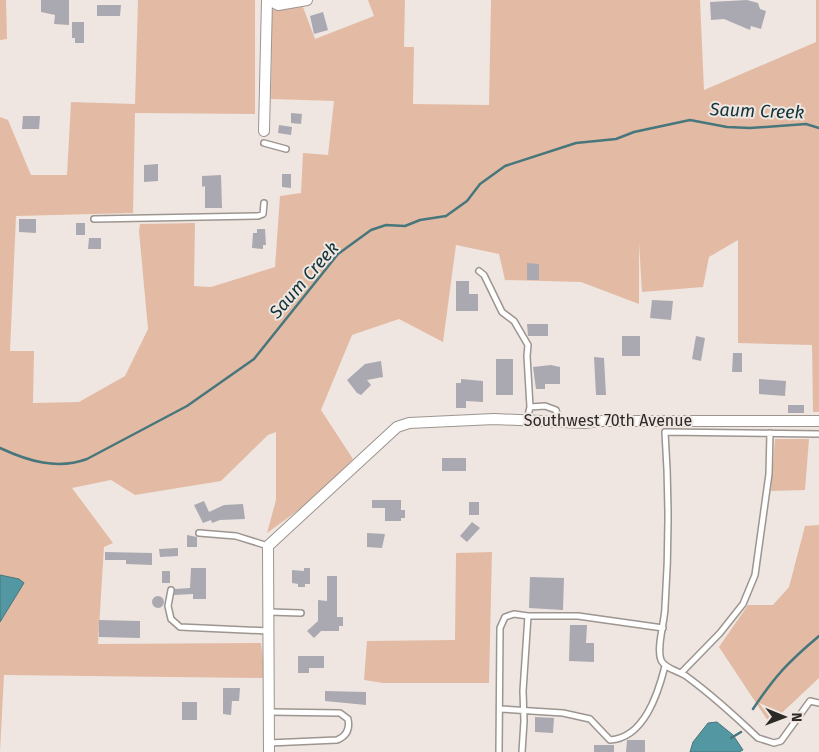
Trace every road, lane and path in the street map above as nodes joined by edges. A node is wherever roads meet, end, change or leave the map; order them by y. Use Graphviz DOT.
graph roads {
  1 [pos="268,0"];
  2 [pos="307,0"];
  3 [pos="264,131"];
  4 [pos="264,143"];
  5 [pos="286,150"];
  6 [pos="264,203"];
  7 [pos="94,219"];
  8 [pos="479,271"];
  9 [pos="530,407"];
  10 [pos="527,420"];
  11 [pos="819,421"];
  12 [pos="559,422"];
  13 [pos="770,434"];
  14 [pos="819,434"];
  15 [pos="200,533"];
  16 [pos="268,546"];
  17 [pos="171,590"];
  18 [pos="268,612"];
  19 [pos="301,612"];
  20 [pos="528,616"];
  21 [pos="663,628"];
  22 [pos="268,631"];
  23 [pos="665,666"];
  24 [pos="681,673"];
  25 [pos="819,703"];
  26 [pos="501,709"];
  27 [pos="524,709"];
  28 [pos="269,712"];
  29 [pos="269,747"];
  30 [pos="500,752"];
  31 [pos="522,752"];
  1 -- 2 [label="street"];
  1 -- 3 [label="street"];
  4 -- 5 [label="lane"];
  6 -- 7 [label="lane"];
  8 -- 9 [label="lane"];
  9 -- 10 [label="lane"];
  9 -- 12 [label="lane"];
  10 -- 12 [label="street, Southwest 70th Avenue"];
  10 -- 16 [label="street, Southwest 70th Avenue"];
  11 -- 12 [label="street, Southwest 70th Avenue"];
  13 -- 14 [label="lane"];
  13 -- 21 [label="lane"];
  13 -- 24 [label="lane"];
  15 -- 16 [label="lane"];
  16 -- 18 [label="street"];
  17 -- 22 [label="lane"];
  18 -- 19 [label="lane"];
  18 -- 22 [label="street"];
  20 -- 21 [label="lane"];
  20 -- 26 [label="lane"];
  20 -- 27 [label="lane"];
  21 -- 23 [label="lane"];
  22 -- 28 [label="street"];
  23 -- 24 [label="lane"];
  23 -- 27 [label="lane"];
  24 -- 25 [label="lane"];
  26 -- 27 [label="lane"];
  26 -- 30 [label="lane"];
  27 -- 31 [label="lane"];
  28 -- 29 [label="street"];
  28 -- 29 [label="lane"];
}
